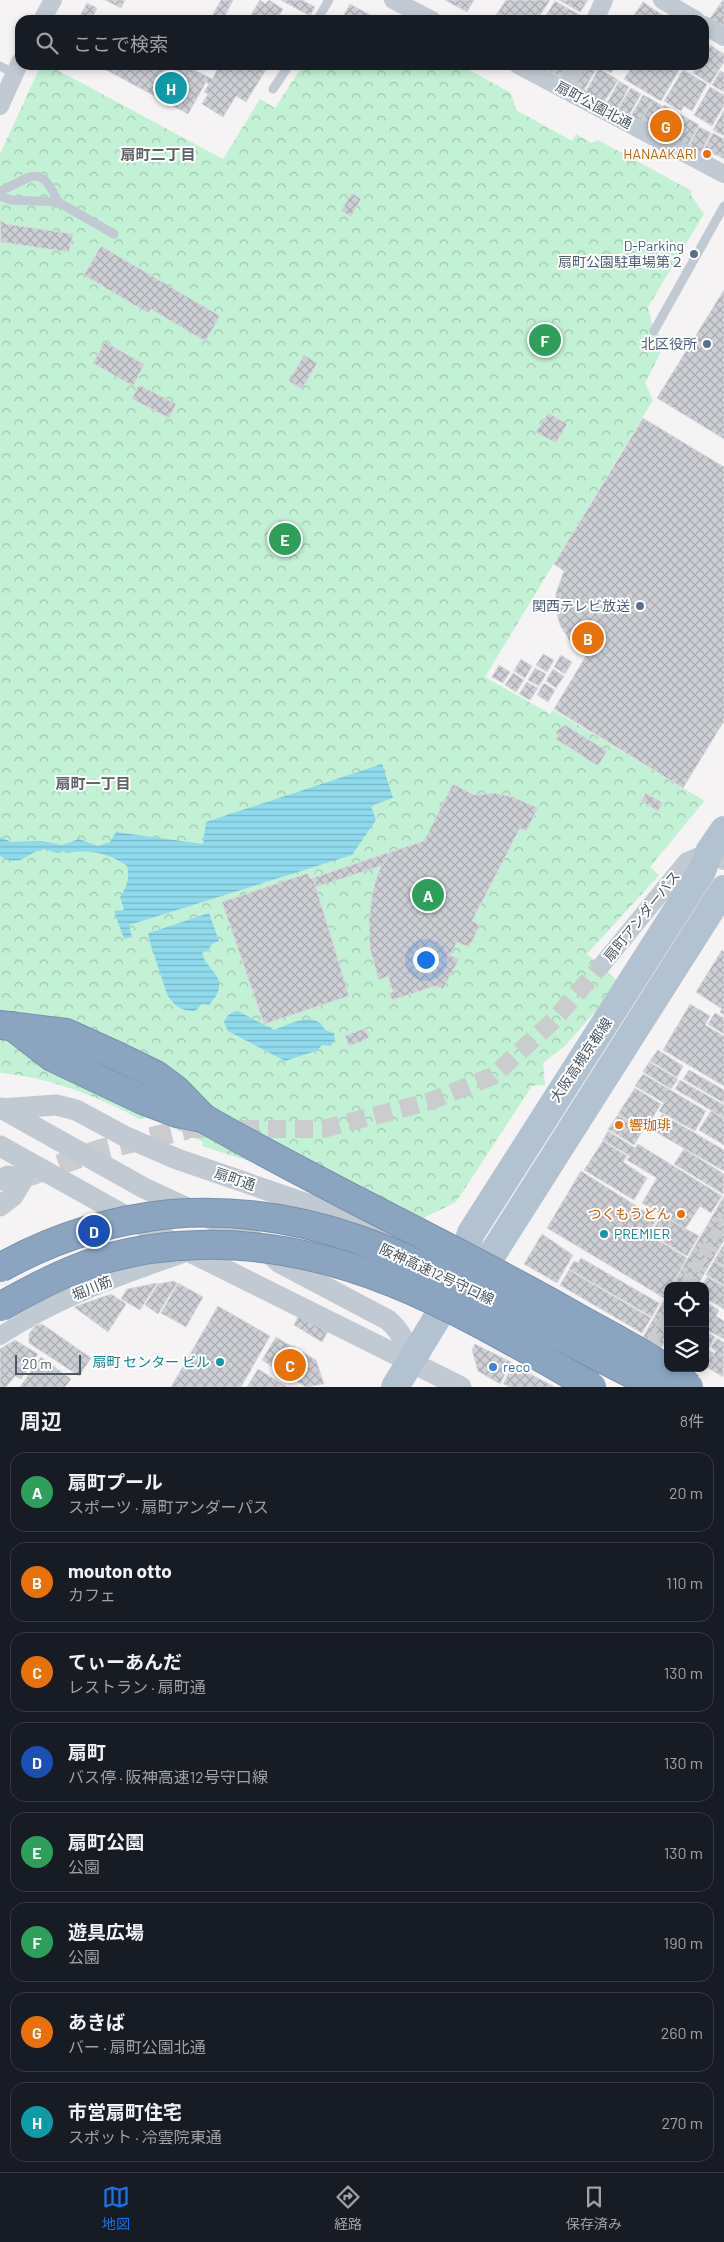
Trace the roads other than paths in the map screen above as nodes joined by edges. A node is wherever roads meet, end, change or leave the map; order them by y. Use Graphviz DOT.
graph roads {
  1 [pos="53,0"];
  2 [pos="329,0"];
  3 [pos="393,0"];
  4 [pos="604,0"];
  5 [pos="662,0"];
  6 [pos="45,15"];
  7 [pos="320,15"];
  8 [pos="422,15"];
  9 [pos="597,15"];
  10 [pos="688,15"];
  11 [pos="709,28"];
  12 [pos="724,37"];
  13 [pos="12,67"];
  14 [pos="285,70"];
  15 [pos="527,70"];
  16 [pos="574,70"];
  17 [pos="273,89"];
  18 [pos="565,90"];
  19 [pos="0,106"];
  20 [pos="724,174"];
  21 [pos="0,191"];
  22 [pos="0,196"];
  23 [pos="58,202"];
  24 [pos="724,206"];
  25 [pos="114,234"];
  26 [pos="654,331"];
  27 [pos="719,848"];
  28 [pos="724,889"];
  29 [pos="601,966"];
  30 [pos="6,1025"];
  31 [pos="1,1108"];
  32 [pos="0,1146"];
  33 [pos="0,1180"];
  34 [pos="305,1203"];
  35 [pos="0,1206"];
  36 [pos="194,1212"];
  37 [pos="471,1232"];
  38 [pos="250,1237"];
  39 [pos="190,1252"];
  40 [pos="0,1268"];
  41 [pos="451,1295"];
  42 [pos="0,1306"];
  43 [pos="0,1336"];
  44 [pos="411,1361"];
  45 [pos="395,1387"];
  46 [pos="461,1387"];
  47 [pos="592,1387"];
  48 [pos="639,1387"];
  49 [pos="658,1387"];
  50 [pos="689,1387"];
  1 -- 6 [label="street"];
  2 -- 7 [label="lane"];
  3 -- 8 [label="street"];
  4 -- 9 [label="street"];
  5 -- 10 [label="street"];
  11 -- 12 [label="street"];
  13 -- 19 [label="street"];
  14 -- 17 [label="lane"];
  15 -- 18 [label="street, 扇町公園北通"];
  16 -- 18 [label="street"];
  18 -- 20 [label="street, 扇町公園北通"];
  21 -- 23 [label="lane"];
  22 -- 23 [label="lane"];
  23 -- 25 [label="lane"];
  24 -- 26 [label="lane"];
  27 -- 29 [label="street, 扇町アンダーパス"];
  27 -- 37 [label="main road, 大阪高槻京都線"];
  28 -- 41 [label="main road, 大阪高槻京都線"];
  30 -- 50 [label="highway, bridge"];
  31 -- 34 [label="street, 扇町通"];
  31 -- 36 [label="street, 扇町通"];
  32 -- 39 [label="street"];
  33 -- 35 [label="street"];
  34 -- 36 [label="street"];
  34 -- 37 [label="street, 扇町通"];
  36 -- 38 [label="street, 扇町通"];
  37 -- 41 [label="main road, 大阪高槻京都線"];
  38 -- 41 [label="street, 扇町通"];
  38 -- 44 [label="street, 扇町通"];
  39 -- 43 [label="street, 堀川筋"];
  39 -- 44 [label="street"];
  40 -- 49 [label="highway, 阪神高速12号守口線, bridge"];
  41 -- 44 [label="main road, 大阪高槻京都線"];
  41 -- 48 [label="street, 扇町通"];
  42 -- 47 [label="highway, 阪神高速12号守口線, bridge"];
  44 -- 45 [label="main road, 大阪高槻京都線"];
  44 -- 46 [label="street"];
}
